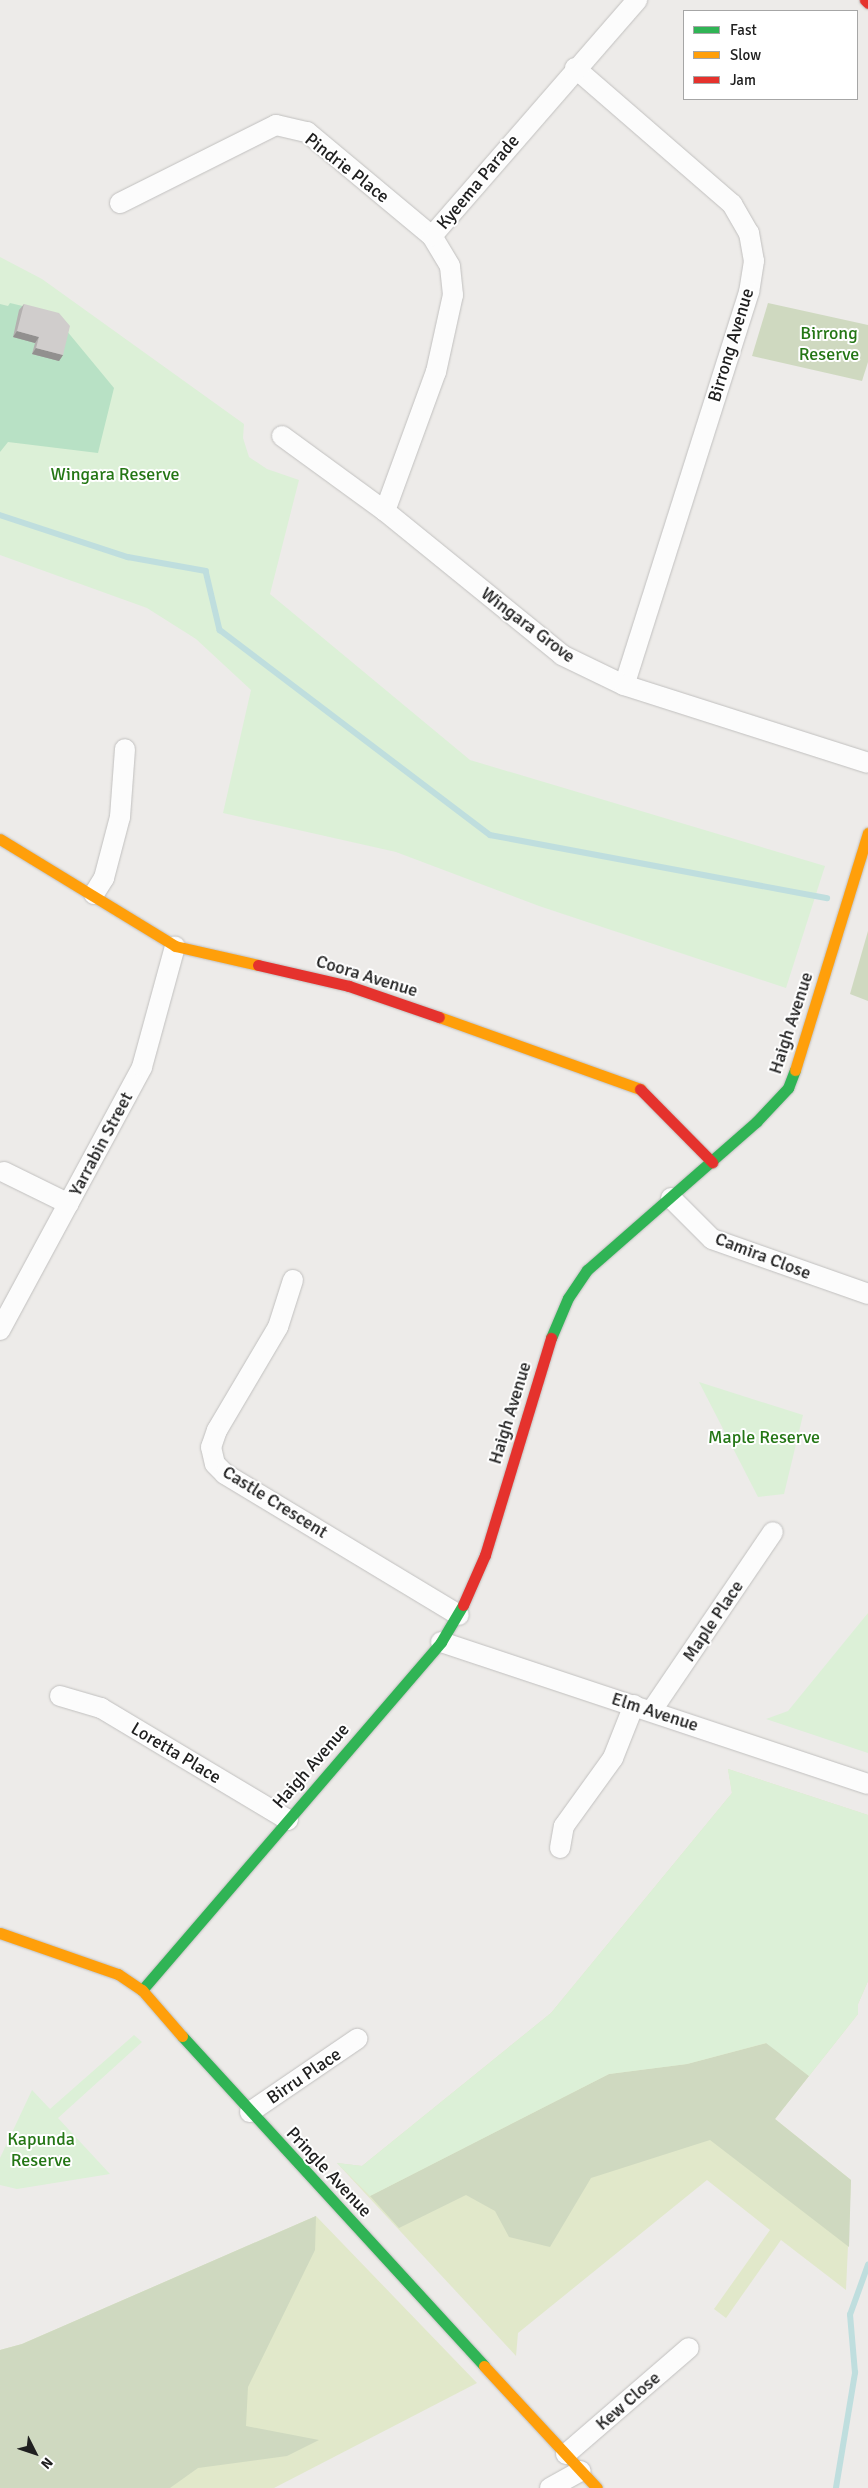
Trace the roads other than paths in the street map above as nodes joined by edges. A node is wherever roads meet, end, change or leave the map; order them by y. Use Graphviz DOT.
graph roads {
  1 [pos="638,0"];
  2 [pos="865,0"];
  3 [pos="868,3"];
  4 [pos="576,68"];
  5 [pos="120,203"];
  6 [pos="432,236"];
  7 [pos="282,436"];
  8 [pos="385,511"];
  9 [pos="624,685"];
  10 [pos="125,748"];
  11 [pos="868,762"];
  12 [pos="868,833"];
  13 [pos="0,840"];
  14 [pos="94,894"];
  15 [pos="175,946"];
  16 [pos="712,1162"];
  17 [pos="4,1172"];
  18 [pos="671,1198"];
  19 [pos="69,1204"];
  20 [pos="293,1280"];
  21 [pos="868,1294"];
  22 [pos="0,1330"];
  23 [pos="773,1532"];
  24 [pos="458,1615"];
  25 [pos="441,1642"];
  26 [pos="60,1696"];
  27 [pos="643,1708"];
  28 [pos="868,1784"];
  29 [pos="288,1820"];
  30 [pos="560,1848"];
  31 [pos="0,1933"];
  32 [pos="142,1990"];
  33 [pos="358,2040"];
  34 [pos="250,2112"];
  35 [pos="689,2348"];
  36 [pos="566,2454"];
  37 [pos="581,2471"];
  38 [pos="550,2488"];
  39 [pos="597,2488"];
  1 -- 4 [label="street, Kyeema Parade"];
  2 -- 3 [label="street"];
  4 -- 6 [label="street, Kyeema Parade"];
  4 -- 9 [label="street, Birrong Avenue"];
  5 -- 6 [label="street, Pindrie Place"];
  6 -- 8 [label="street, Kyeema Parade"];
  7 -- 8 [label="street, Wingara Grove"];
  8 -- 9 [label="street, Wingara Grove"];
  9 -- 11 [label="street, Wingara Grove"];
  10 -- 14 [label="street"];
  12 -- 16 [label="street, Haigh Avenue"];
  13 -- 14 [label="street, Coora Avenue"];
  14 -- 15 [label="street, Coora Avenue"];
  15 -- 16 [label="street, Coora Avenue"];
  15 -- 19 [label="street, Yarrabin Street"];
  16 -- 18 [label="street, Haigh Avenue"];
  17 -- 19 [label="street"];
  18 -- 21 [label="street, Camira Close"];
  18 -- 24 [label="street, Haigh Avenue"];
  19 -- 22 [label="street, Yarrabin Street"];
  20 -- 24 [label="street, Castle Crescent"];
  23 -- 27 [label="street, Maple Place"];
  24 -- 25 [label="street, Haigh Avenue"];
  25 -- 27 [label="street, Elm Avenue"];
  25 -- 29 [label="street, Haigh Avenue"];
  26 -- 29 [label="street, Loretta Place"];
  27 -- 28 [label="street, Elm Avenue"];
  27 -- 30 [label="street, Maple Place"];
  29 -- 32 [label="street, Haigh Avenue"];
  31 -- 32 [label="street, Pringle Avenue"];
  32 -- 34 [label="street, Pringle Avenue"];
  33 -- 34 [label="street, Birru Place"];
  34 -- 36 [label="street, Pringle Avenue"];
  35 -- 36 [label="street, Kew Close"];
  36 -- 37 [label="street, Pringle Avenue"];
  37 -- 38 [label="street"];
  37 -- 39 [label="street, Pringle Avenue"];
}
